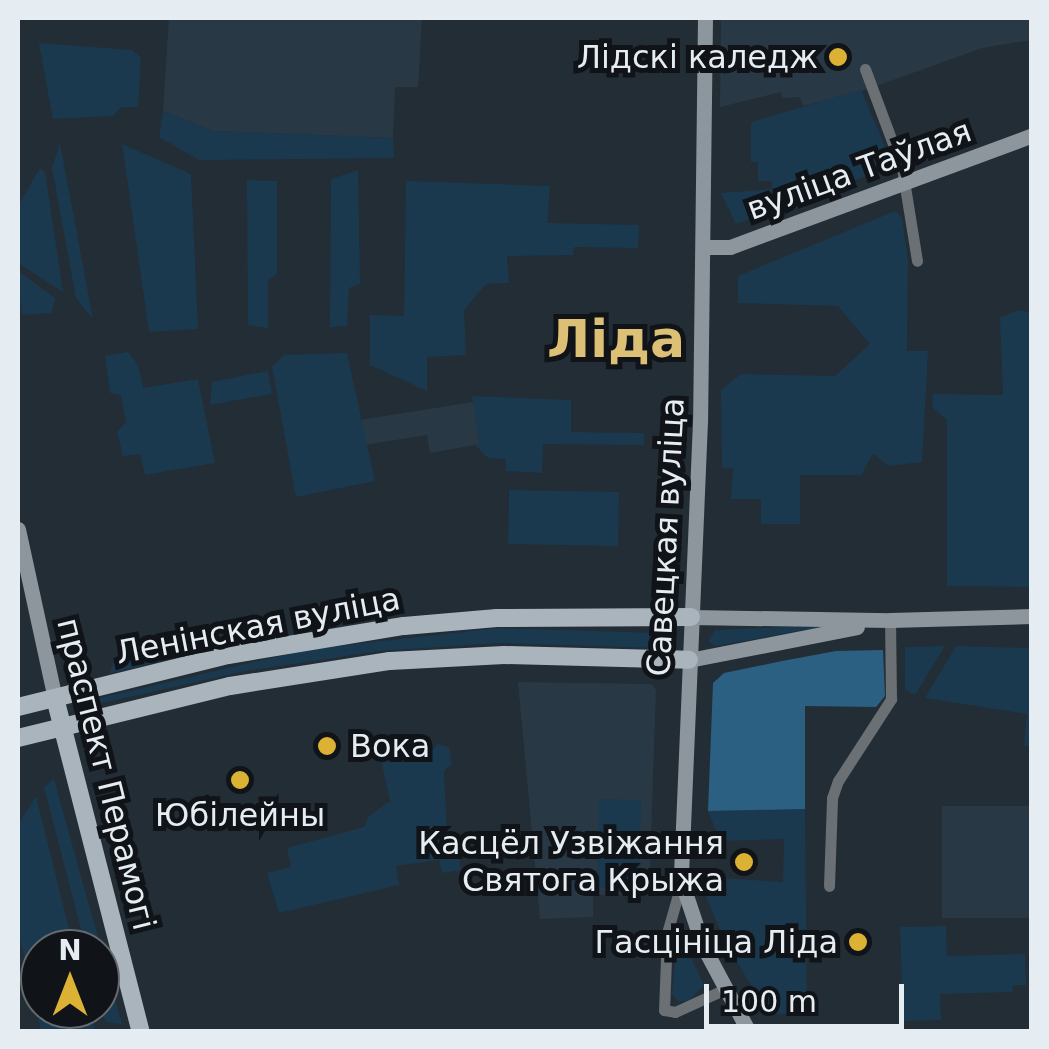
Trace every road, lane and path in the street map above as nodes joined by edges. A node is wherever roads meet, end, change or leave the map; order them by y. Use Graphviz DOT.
graph roads {
  1 [pos="705,18"];
  2 [pos="865,69"];
  3 [pos="1032,135"];
  4 [pos="905,182"];
  5 [pos="704,247"];
  6 [pos="917,261"];
  7 [pos="18,528"];
  8 [pos="1032,616"];
  9 [pos="692,617"];
  10 [pos="890,620"];
  11 [pos="688,660"];
  12 [pos="54,698"];
  13 [pos="18,708"];
  14 [pos="62,724"];
  15 [pos="18,738"];
  16 [pos="681,880"];
  17 [pos="828,886"];
  18 [pos="723,990"];
  19 [pos="141,1032"];
  20 [pos="750,1032"];
  1 -- 5 [label="main road, Савецкая вуліца"];
  2 -- 4 [label="street"];
  3 -- 4 [label="main road, вуліца Таўлая"];
  4 -- 5 [label="main road, вуліца Таўлая"];
  4 -- 6 [label="street"];
  5 -- 9 [label="main road, Савецкая вуліца"];
  7 -- 12 [label="main road, праспект Перамогі"];
  8 -- 10 [label="main road"];
  9 -- 10 [label="main road"];
  9 -- 11 [label="main road, Савецкая вуліца"];
  9 -- 12 [label="main road, Ленінская вуліца"];
  10 -- 11 [label="main road"];
  10 -- 17 [label="street"];
  11 -- 14 [label="main road, Ленінская вуліца"];
  11 -- 16 [label="main road, Савецкая вуліца"];
  12 -- 13 [label="main road, Ленінская вуліца"];
  12 -- 14 [label="main road, праспект Перамогі"];
  14 -- 15 [label="main road, Ленінская вуліца"];
  14 -- 19 [label="main road, праспект Перамогі"];
  16 -- 18 [label="main road, Савецкая вуліца"];
  16 -- 18 [label="street"];
  18 -- 20 [label="main road, Савецкая вуліца"];
}
